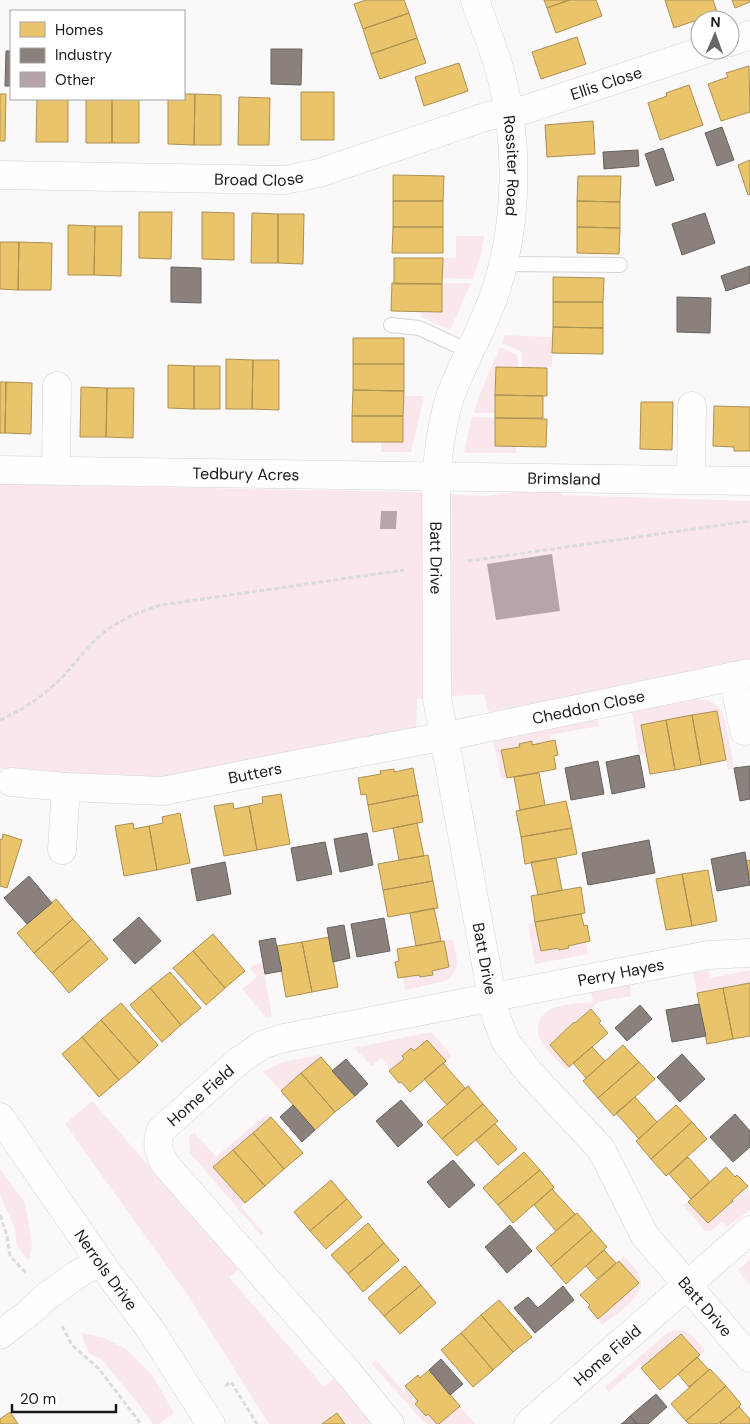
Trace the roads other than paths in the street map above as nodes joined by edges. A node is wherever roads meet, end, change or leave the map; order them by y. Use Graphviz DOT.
graph roads {
  1 [pos="475,0"];
  2 [pos="690,55"];
  3 [pos="508,113"];
  4 [pos="0,175"];
  5 [pos="504,264"];
  6 [pos="620,265"];
  7 [pos="391,325"];
  8 [pos="469,351"];
  9 [pos="57,386"];
  10 [pos="692,406"];
  11 [pos="0,470"];
  12 [pos="56,470"];
  13 [pos="436,476"];
  14 [pos="692,480"];
  15 [pos="750,481"];
  16 [pos="742,675"];
  17 [pos="744,730"];
  18 [pos="444,737"];
  19 [pos="11,782"];
  20 [pos="66,787"];
  21 [pos="62,850"];
  22 [pos="750,953"];
  23 [pos="492,997"];
  24 [pos="0,1117"];
  25 [pos="750,1230"];
  26 [pos="100,1262"];
  27 [pos="687,1284"];
  28 [pos="0,1335"];
  29 [pos="750,1358"];
  30 [pos="211,1424"];
  31 [pos="390,1424"];
  32 [pos="528,1424"];
  1 -- 3 [label="street, Rossiter Road"];
  2 -- 3 [label="street, Ellis Close"];
  3 -- 4 [label="street, Broad Close"];
  3 -- 5 [label="street, Rossiter Road"];
  5 -- 6 [label="lane"];
  5 -- 8 [label="street, Rossiter Road"];
  7 -- 8 [label="lane"];
  8 -- 13 [label="street, Rossiter Road"];
  9 -- 12 [label="street"];
  10 -- 14 [label="street"];
  11 -- 12 [label="street, Tedbury Acres"];
  12 -- 13 [label="street, Tedbury Acres"];
  13 -- 14 [label="street, Brimsland"];
  13 -- 18 [label="street, Batt Drive"];
  14 -- 15 [label="street, Brimsland"];
  16 -- 17 [label="street, Cheddon Close"];
  16 -- 18 [label="street, Cheddon Close"];
  18 -- 20 [label="street, Butters"];
  18 -- 23 [label="street, Batt Drive"];
  19 -- 20 [label="street, Butters"];
  20 -- 21 [label="street"];
  22 -- 23 [label="street, Perry Hayes"];
  23 -- 27 [label="street, Batt Drive"];
  23 -- 31 [label="street, Home Field"];
  24 -- 26 [label="street, Nerrols Drive"];
  25 -- 27 [label="street, Home Field"];
  26 -- 28 [label="street"];
  26 -- 30 [label="street, Nerrols Drive"];
  27 -- 29 [label="street, Batt Drive"];
  27 -- 32 [label="street, Home Field"];
}
